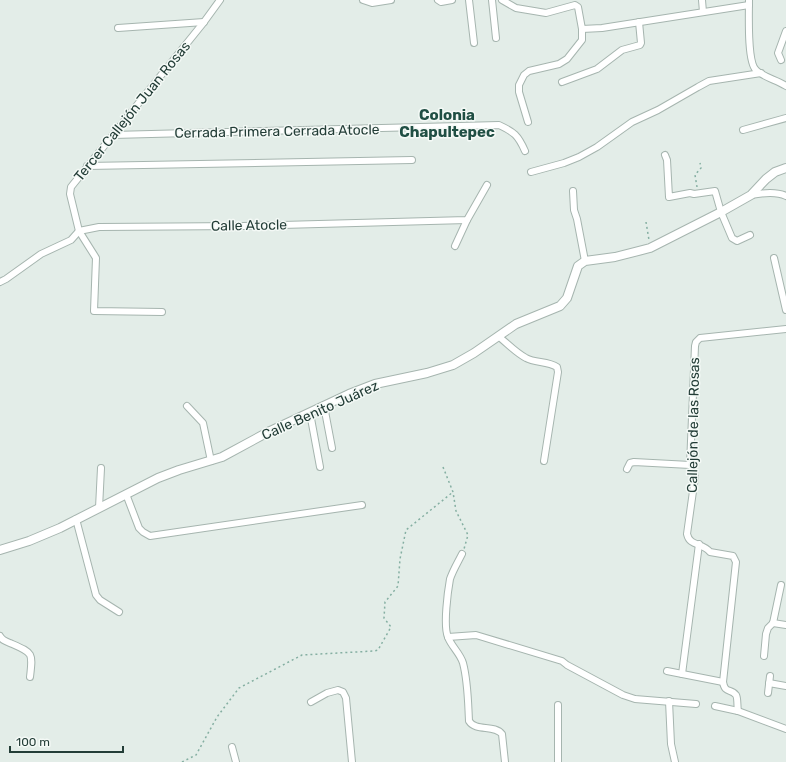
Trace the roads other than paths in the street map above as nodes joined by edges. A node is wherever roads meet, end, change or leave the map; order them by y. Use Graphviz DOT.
graph roads {
  1 [pos="220,0"];
  2 [pos="363,0"];
  3 [pos="391,0"];
  4 [pos="438,0"];
  5 [pos="452,0"];
  6 [pos="469,0"];
  7 [pos="492,0"];
  8 [pos="502,0"];
  9 [pos="702,0"];
  10 [pos="749,2"];
  11 [pos="703,12"];
  12 [pos="204,22"];
  13 [pos="639,22"];
  14 [pos="118,28"];
  15 [pos="582,29"];
  16 [pos="786,31"];
  17 [pos="496,38"];
  18 [pos="474,43"];
  19 [pos="781,60"];
  20 [pos="761,73"];
  21 [pos="562,82"];
  22 [pos="786,86"];
  23 [pos="786,118"];
  24 [pos="528,122"];
  25 [pos="743,130"];
  26 [pos="113,135"];
  27 [pos="525,151"];
  28 [pos="665,155"];
  29 [pos="412,160"];
  30 [pos="87,166"];
  31 [pos="786,168"];
  32 [pos="531,172"];
  33 [pos="487,185"];
  34 [pos="573,191"];
  35 [pos="751,195"];
  36 [pos="786,196"];
  37 [pos="721,212"];
  38 [pos="467,220"];
  39 [pos="79,231"];
  40 [pos="750,235"];
  41 [pos="455,246"];
  42 [pos="774,258"];
  43 [pos="584,261"];
  44 [pos="3,281"];
  45 [pos="786,310"];
  46 [pos="162,312"];
  47 [pos="786,329"];
  48 [pos="498,336"];
  49 [pos="187,406"];
  50 [pos="324,406"];
  51 [pos="310,413"];
  52 [pos="332,448"];
  53 [pos="211,461"];
  54 [pos="544,461"];
  55 [pos="690,465"];
  56 [pos="101,468"];
  57 [pos="320,468"];
  58 [pos="627,469"];
  59 [pos="126,494"];
  60 [pos="362,505"];
  61 [pos="99,508"];
  62 [pos="76,519"];
  63 [pos="699,544"];
  64 [pos="0,550"];
  65 [pos="462,554"];
  66 [pos="781,586"];
  67 [pos="120,612"];
  68 [pos="774,623"];
  69 [pos="786,625"];
  70 [pos="0,636"];
  71 [pos="448,637"];
  72 [pos="764,656"];
  73 [pos="667,671"];
  74 [pos="682,674"];
  75 [pos="770,676"];
  76 [pos="30,677"];
  77 [pos="723,682"];
  78 [pos="769,683"];
  79 [pos="786,686"];
  80 [pos="768,693"];
  81 [pos="669,701"];
  82 [pos="311,702"];
  83 [pos="696,704"];
  84 [pos="558,705"];
  85 [pos="715,706"];
  86 [pos="738,711"];
  87 [pos="786,729"];
  88 [pos="232,747"];
  89 [pos="236,762"];
  90 [pos="352,762"];
  91 [pos="504,762"];
  92 [pos="558,762"];
  93 [pos="674,762"];
  1 -- 12 [label="street, Tercer Callejón Juan Rosas"];
  2 -- 3 [label="street"];
  4 -- 5 [label="street"];
  6 -- 18 [label="street"];
  7 -- 17 [label="street"];
  8 -- 15 [label="street"];
  9 -- 11 [label="street"];
  10 -- 11 [label="street"];
  10 -- 20 [label="street"];
  11 -- 13 [label="street"];
  12 -- 14 [label="street"];
  12 -- 26 [label="street, Tercer Callejón Juan Rosas"];
  13 -- 15 [label="street"];
  13 -- 21 [label="street"];
  15 -- 24 [label="street"];
  16 -- 19 [label="street"];
  20 -- 22 [label="street"];
  20 -- 32 [label="street"];
  23 -- 25 [label="street"];
  26 -- 27 [label="street, Cerrada Primera Cerrada Atocle"];
  26 -- 30 [label="street, Tercer Callejón Juan Rosas"];
  28 -- 37 [label="street"];
  29 -- 30 [label="street"];
  30 -- 39 [label="street, Tercer Callejón Juan Rosas"];
  31 -- 35 [label="street"];
  33 -- 38 [label="street"];
  34 -- 43 [label="street"];
  35 -- 36 [label="street"];
  35 -- 37 [label="street"];
  37 -- 40 [label="street"];
  37 -- 43 [label="street"];
  38 -- 39 [label="street, Calle Atocle"];
  38 -- 41 [label="street"];
  39 -- 44 [label="street, Calle Atocle"];
  39 -- 46 [label="street"];
  42 -- 45 [label="street"];
  43 -- 48 [label="street, Calle Benito Juárez"];
  47 -- 55 [label="street, Callejón de las Rosas"];
  48 -- 50 [label="street, Calle Benito Juárez"];
  48 -- 54 [label="street"];
  49 -- 53 [label="street"];
  50 -- 51 [label="street, Calle Benito Juárez"];
  50 -- 52 [label="street"];
  51 -- 53 [label="street, Calle Benito Juárez"];
  51 -- 57 [label="street"];
  53 -- 59 [label="street, Calle Benito Juárez"];
  55 -- 58 [label="street"];
  55 -- 63 [label="street, Callejón de las Rosas"];
  56 -- 61 [label="street"];
  59 -- 60 [label="street"];
  59 -- 61 [label="street, Calle Benito Juárez"];
  61 -- 62 [label="street, Calle Benito Juárez"];
  62 -- 64 [label="street, Calle Benito Juárez"];
  62 -- 67 [label="street"];
  63 -- 74 [label="street"];
  63 -- 77 [label="street, Callejón de las Rosas"];
  65 -- 71 [label="street"];
  66 -- 68 [label="street"];
  68 -- 69 [label="street"];
  68 -- 72 [label="street"];
  70 -- 76 [label="street"];
  71 -- 81 [label="street"];
  71 -- 91 [label="street"];
  73 -- 74 [label="street"];
  74 -- 77 [label="street"];
  75 -- 78 [label="street"];
  77 -- 86 [label="street"];
  78 -- 79 [label="street"];
  78 -- 80 [label="street"];
  81 -- 83 [label="street"];
  81 -- 93 [label="street"];
  82 -- 90 [label="street"];
  84 -- 92 [label="street"];
  85 -- 86 [label="street"];
  86 -- 87 [label="street"];
  88 -- 89 [label="street"];
}
